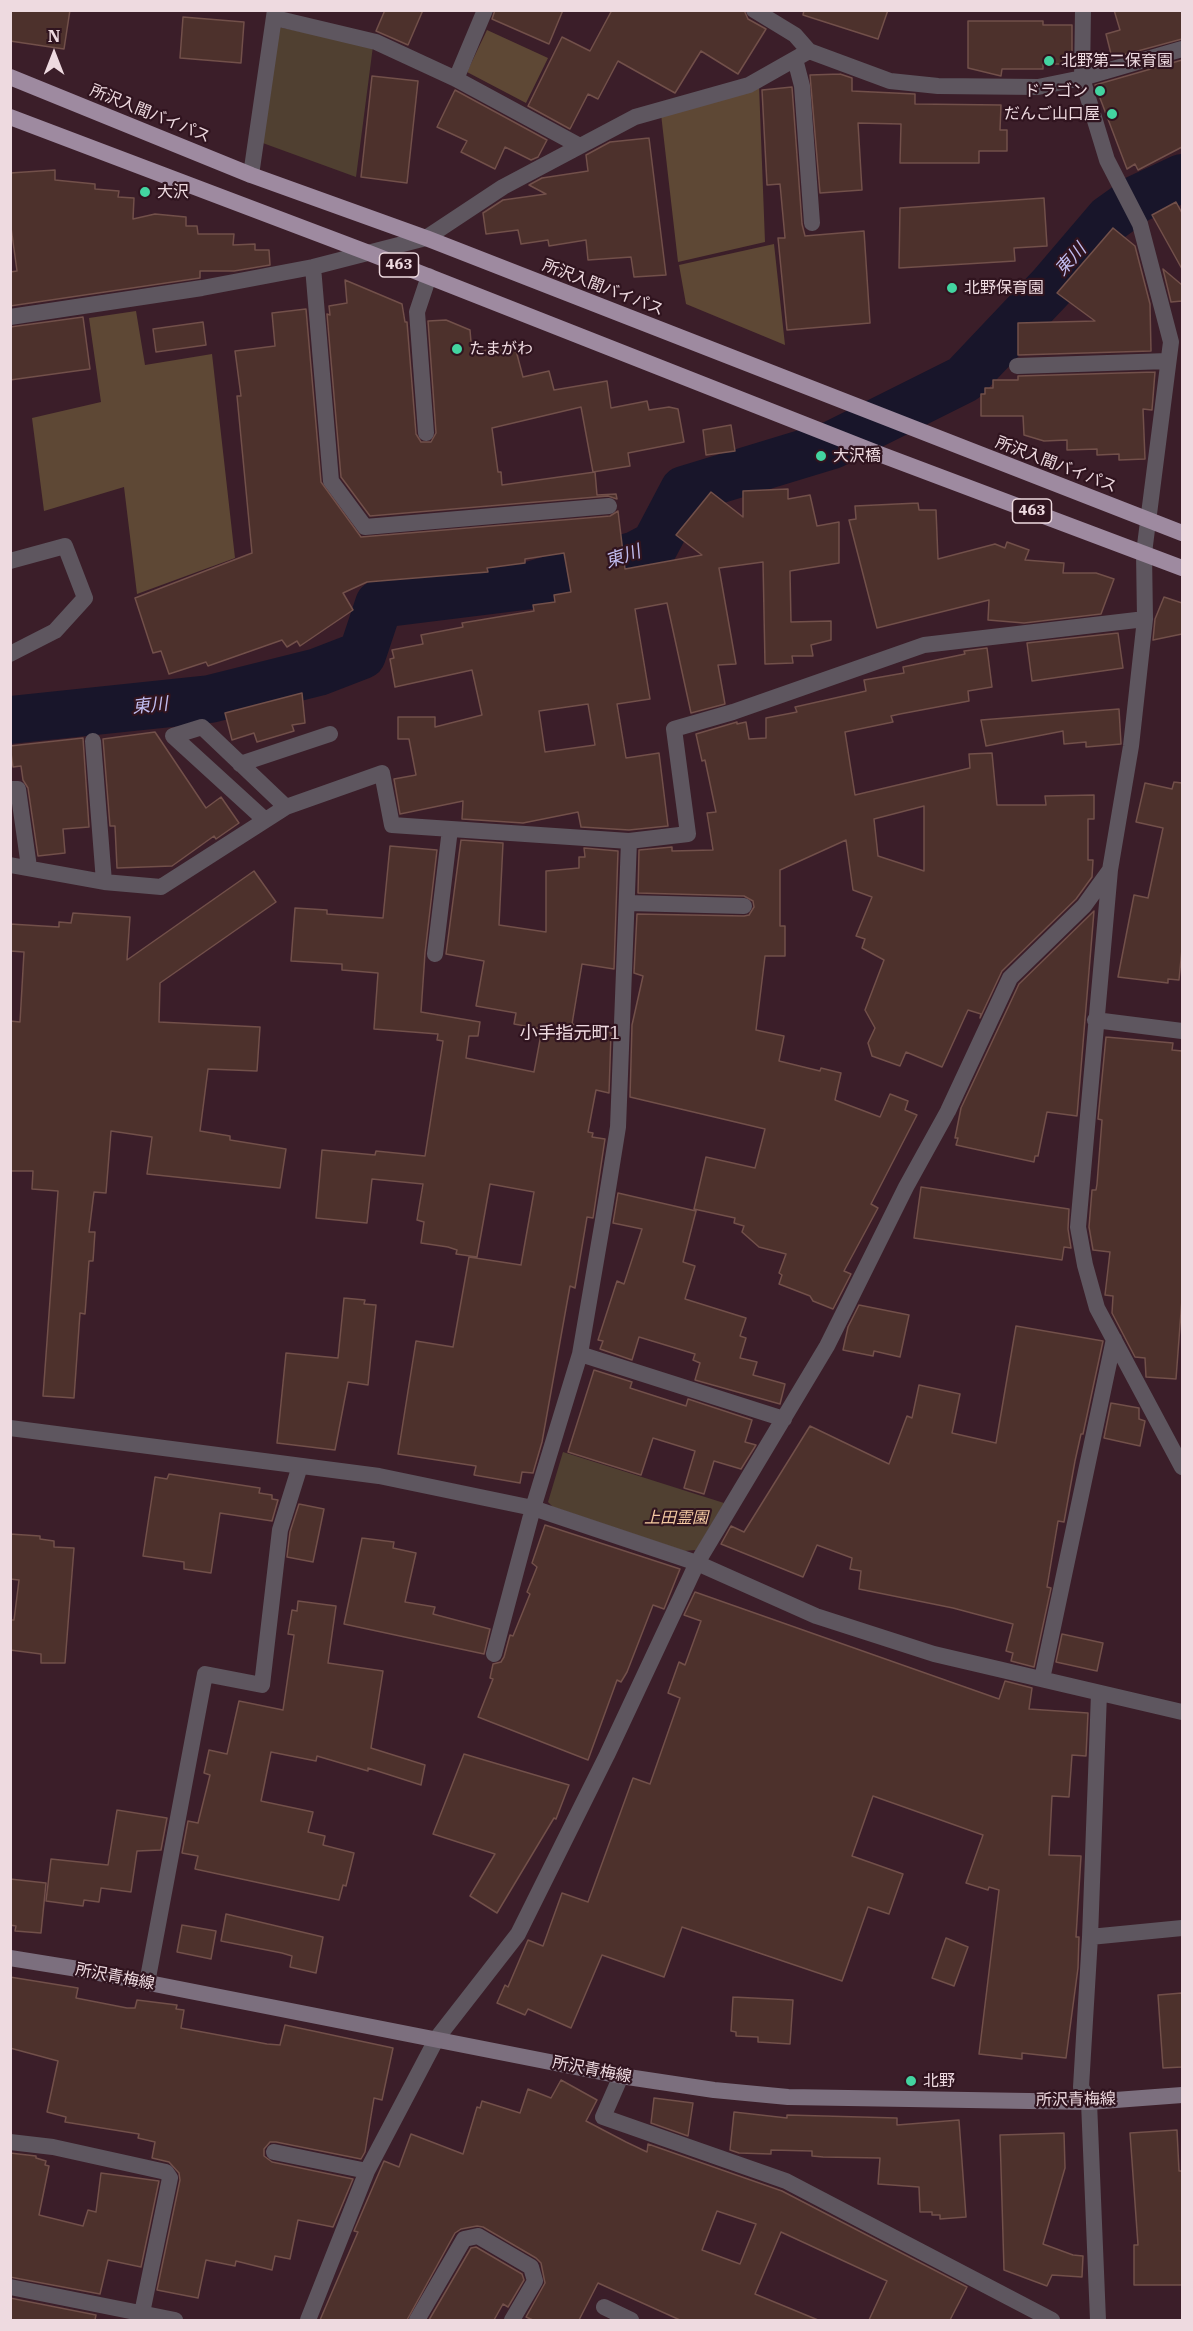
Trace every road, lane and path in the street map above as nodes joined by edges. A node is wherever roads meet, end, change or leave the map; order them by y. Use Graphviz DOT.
graph roads {
  1 [pos="485,10"];
  2 [pos="754,10"];
  3 [pos="1083,11"];
  4 [pos="275,14"];
  5 [pos="1182,49"];
  6 [pos="802,55"];
  7 [pos="10,77"];
  8 [pos="1082,78"];
  9 [pos="456,79"];
  10 [pos="10,117"];
  11 [pos="578,146"];
  12 [pos="251,175"];
  13 [pos="812,223"];
  14 [pos="426,238"];
  15 [pos="369,253"];
  16 [pos="314,267"];
  17 [pos="429,276"];
  18 [pos="10,316"];
  19 [pos="1177,344"];
  20 [pos="1168,361"];
  21 [pos="1017,366"];
  22 [pos="426,433"];
  23 [pos="609,506"];
  24 [pos="1147,520"];
  25 [pos="1182,533"];
  26 [pos="1144,553"];
  27 [pos="10,561"];
  28 [pos="1182,568"];
  29 [pos="1144,619"];
  30 [pos="10,654"];
  31 [pos="330,734"];
  32 [pos="93,741"];
  33 [pos="240,764"];
  34 [pos="10,789"];
  35 [pos="286,807"];
  36 [pos="265,820"];
  37 [pos="450,829"];
  38 [pos="629,841"];
  39 [pos="10,865"];
  40 [pos="29,867"];
  41 [pos="1110,870"];
  42 [pos="104,882"];
  43 [pos="627,903"];
  44 [pos="744,906"];
  45 [pos="435,954"];
  46 [pos="1095,1020"];
  47 [pos="1182,1031"];
  48 [pos="1114,1340"];
  49 [pos="580,1354"];
  50 [pos="784,1419"];
  51 [pos="10,1428"];
  52 [pos="300,1466"];
  53 [pos="1182,1467"];
  54 [pos="533,1508"];
  55 [pos="697,1563"];
  56 [pos="495,1654"];
  57 [pos="1042,1679"];
  58 [pos="1099,1693"];
  59 [pos="1182,1712"];
  60 [pos="1182,1928"];
  61 [pos="1090,1937"];
  62 [pos="10,1958"];
  63 [pos="147,1983"];
  64 [pos="437,2038"];
  65 [pos="621,2076"];
  66 [pos="1182,2095"];
  67 [pos="1089,2102"];
  68 [pos="10,2142"];
  69 [pos="273,2152"];
  70 [pos="367,2171"];
  71 [pos="10,2287"];
  72 [pos="604,2307"];
  73 [pos="142,2313"];
  74 [pos="175,2320"];
  75 [pos="308,2320"];
  76 [pos="417,2320"];
  77 [pos="512,2320"];
  78 [pos="631,2320"];
  79 [pos="1052,2320"];
  80 [pos="1098,2320"];
  1 -- 9 [label="street"];
  2 -- 6 [label="street"];
  3 -- 8 [label="street"];
  4 -- 9 [label="street"];
  4 -- 12 [label="street"];
  5 -- 8 [label="street"];
  6 -- 8 [label="street"];
  6 -- 11 [label="street"];
  6 -- 13 [label="street"];
  7 -- 12 [label="highway, 所沢入間バイパス / 463"];
  8 -- 19 [label="street"];
  9 -- 11 [label="street"];
  10 -- 15 [label="highway, 463"];
  11 -- 14 [label="street"];
  12 -- 14 [label="highway, 所沢入間バイパス / 463"];
  14 -- 15 [label="street"];
  14 -- 24 [label="highway, 所沢入間バイパス / 463"];
  15 -- 16 [label="street"];
  15 -- 17 [label="highway, 463"];
  16 -- 18 [label="street"];
  16 -- 23 [label="street"];
  17 -- 22 [label="street"];
  17 -- 26 [label="highway, 463"];
  19 -- 20 [label="street"];
  20 -- 21 [label="street"];
  20 -- 24 [label="street"];
  24 -- 25 [label="highway, 所沢入間バイパス / 463"];
  24 -- 26 [label="street"];
  26 -- 28 [label="highway, 463"];
  26 -- 29 [label="street"];
  27 -- 30 [label="street"];
  29 -- 38 [label="street"];
  29 -- 41 [label="street"];
  31 -- 33 [label="street"];
  32 -- 42 [label="street"];
  33 -- 35 [label="street"];
  33 -- 36 [label="street"];
  34 -- 40 [label="street"];
  35 -- 36 [label="street"];
  35 -- 37 [label="street"];
  36 -- 42 [label="street"];
  37 -- 38 [label="street"];
  37 -- 45 [label="street"];
  38 -- 43 [label="street"];
  39 -- 40 [label="street"];
  40 -- 42 [label="street"];
  41 -- 46 [label="street"];
  41 -- 50 [label="street"];
  43 -- 44 [label="street"];
  43 -- 49 [label="street"];
  46 -- 47 [label="street"];
  46 -- 48 [label="street"];
  48 -- 53 [label="street"];
  48 -- 57 [label="street"];
  49 -- 50 [label="street"];
  49 -- 54 [label="street"];
  50 -- 55 [label="street"];
  51 -- 52 [label="street"];
  52 -- 54 [label="street"];
  52 -- 63 [label="street"];
  54 -- 55 [label="street"];
  54 -- 56 [label="street"];
  55 -- 57 [label="street"];
  55 -- 64 [label="street"];
  57 -- 58 [label="street"];
  58 -- 59 [label="street"];
  58 -- 61 [label="street"];
  60 -- 61 [label="street"];
  61 -- 67 [label="street"];
  62 -- 63 [label="main road, 所沢青梅線"];
  63 -- 64 [label="main road, 所沢青梅線"];
  64 -- 65 [label="main road, 所沢青梅線"];
  64 -- 70 [label="street"];
  65 -- 67 [label="main road, 所沢青梅線"];
  65 -- 79 [label="street"];
  66 -- 67 [label="main road, 所沢青梅線"];
  67 -- 80 [label="street"];
  68 -- 73 [label="street"];
  69 -- 70 [label="street"];
  70 -- 75 [label="street"];
  71 -- 73 [label="street"];
  72 -- 78 [label="street"];
  73 -- 74 [label="street"];
  76 -- 77 [label="street"];
}
